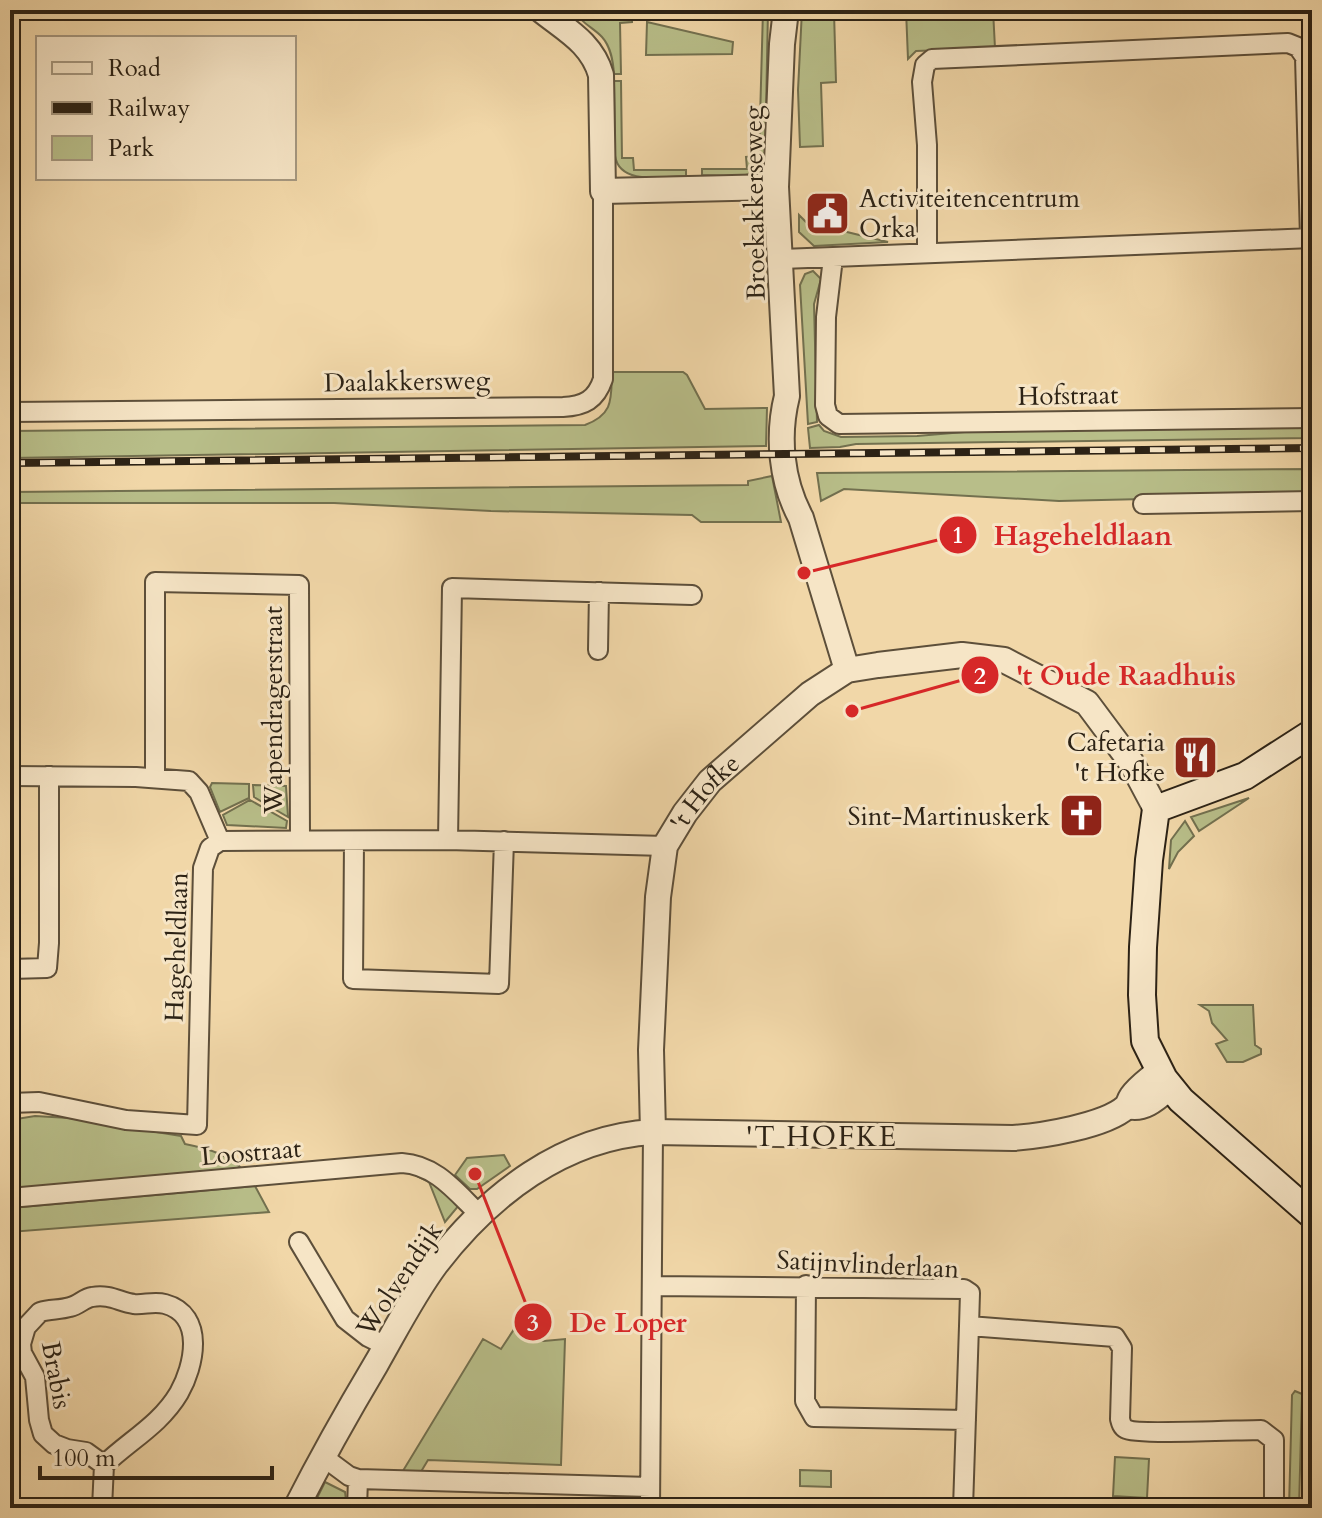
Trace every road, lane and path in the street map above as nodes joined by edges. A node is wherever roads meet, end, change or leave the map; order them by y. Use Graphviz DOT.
graph roads {
  1 [pos="541,10"];
  2 [pos="786,10"];
  3 [pos="776,187"];
  4 [pos="603,191"];
  5 [pos="1311,238"];
  6 [pos="927,253"];
  7 [pos="833,258"];
  8 [pos="782,259"];
  9 [pos="10,412"];
  10 [pos="1312,418"];
  11 [pos="1312,501"];
  12 [pos="1143,504"];
  13 [pos="599,592"];
  14 [pos="692,595"];
  15 [pos="598,650"];
  16 [pos="847,670"];
  17 [pos="1312,733"];
  18 [pos="10,776"];
  19 [pos="49,776"];
  20 [pos="155,778"];
  21 [pos="1156,809"];
  22 [pos="300,839"];
  23 [pos="448,840"];
  24 [pos="220,841"];
  25 [pos="354,841"];
  26 [pos="504,841"];
  27 [pos="665,846"];
  28 [pos="10,969"];
  29 [pos="1165,1079"];
  30 [pos="10,1103"];
  31 [pos="653,1132"];
  32 [pos="10,1198"];
  33 [pos="479,1214"];
  34 [pos="1312,1215"];
  35 [pos="299,1242"];
  36 [pos="806,1285"];
  37 [pos="653,1286"];
  38 [pos="969,1326"];
  39 [pos="386,1346"];
  40 [pos="966,1420"];
  41 [pos="322,1456"];
  42 [pos="104,1465"];
  43 [pos="358,1479"];
  44 [pos="650,1487"];
  45 [pos="102,1508"];
  46 [pos="296,1508"];
  47 [pos="357,1508"];
  48 [pos="650,1508"];
  49 [pos="963,1508"];
  50 [pos="1274,1508"];
  1 -- 4 [label="street"];
  2 -- 3 [label="street, Broekakkerseweg"];
  3 -- 4 [label="street"];
  3 -- 8 [label="street, Broekakkerseweg"];
  4 -- 9 [label="street, Daalakkersweg"];
  5 -- 6 [label="street"];
  5 -- 6 [label="street"];
  6 -- 7 [label="street"];
  7 -- 8 [label="street"];
  7 -- 10 [label="street, Hofstraat"];
  8 -- 16 [label="street, Broekakkerseweg"];
  11 -- 12 [label="street"];
  13 -- 14 [label="street"];
  13 -- 15 [label="street"];
  13 -- 23 [label="street"];
  16 -- 21 [label="street, 't Hofke"];
  16 -- 27 [label="street, 't Hofke"];
  17 -- 21 [label="main road"];
  18 -- 19 [label="street"];
  19 -- 20 [label="street"];
  19 -- 28 [label="street"];
  20 -- 22 [label="street, Wapendragerstraat"];
  20 -- 24 [label="street"];
  21 -- 29 [label="main road"];
  22 -- 24 [label="street"];
  22 -- 25 [label="street"];
  23 -- 25 [label="street"];
  23 -- 26 [label="street"];
  24 -- 30 [label="street, Hageheldlaan"];
  25 -- 26 [label="street"];
  26 -- 27 [label="street"];
  27 -- 31 [label="street, 't Hofke"];
  29 -- 31 [label="street"];
  29 -- 34 [label="main road"];
  31 -- 33 [label="street, Wolvendijk"];
  31 -- 37 [label="street"];
  32 -- 33 [label="street, Loostraat"];
  33 -- 39 [label="street, Wolvendijk"];
  35 -- 39 [label="street"];
  36 -- 37 [label="street, Satijnvlinderlaan"];
  36 -- 38 [label="street, Satijnvlinderlaan"];
  36 -- 40 [label="street"];
  37 -- 44 [label="street"];
  38 -- 40 [label="street"];
  38 -- 50 [label="street"];
  39 -- 41 [label="street, Wolvendijk"];
  40 -- 49 [label="street"];
  41 -- 43 [label="street"];
  41 -- 46 [label="street, Wolvendijk"];
  42 -- 42 [label="street, Brabis"];
  42 -- 45 [label="street"];
  43 -- 44 [label="street"];
  43 -- 47 [label="street"];
  44 -- 48 [label="street"];
}
